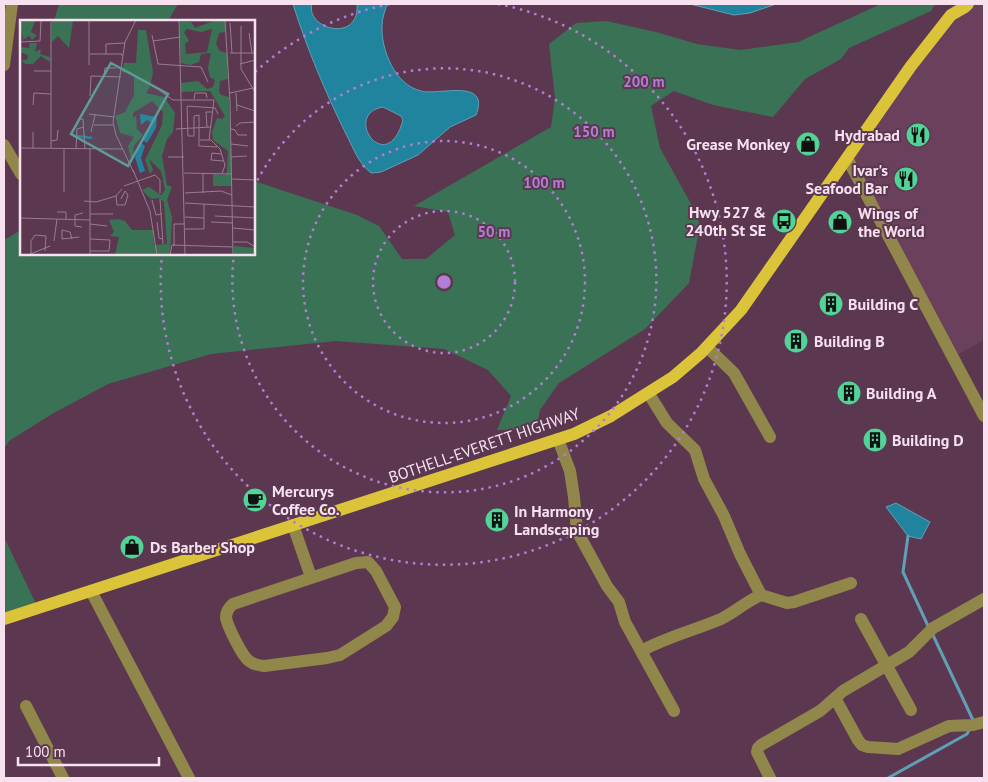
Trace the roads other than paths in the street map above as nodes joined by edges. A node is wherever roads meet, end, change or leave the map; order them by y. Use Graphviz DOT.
graph roads {
  1 [pos="12,4"];
  2 [pos="968,4"];
  3 [pos="952,10"];
  4 [pos="4,65"];
  5 [pos="4,145"];
  6 [pos="847,158"];
  7 [pos="20,172"];
  8 [pos="707,347"];
  9 [pos="649,394"];
  10 [pos="984,416"];
  11 [pos="770,437"];
  12 [pos="558,439"];
  13 [pos="293,525"];
  14 [pos="310,577"];
  15 [pos="851,583"];
  16 [pos="91,591"];
  17 [pos="761,595"];
  18 [pos="984,599"];
  19 [pos="862,618"];
  20 [pos="4,619"];
  21 [pos="642,651"];
  22 [pos="887,665"];
  23 [pos="834,698"];
  24 [pos="26,706"];
  25 [pos="911,710"];
  26 [pos="674,711"];
  27 [pos="974,724"];
  28 [pos="63,778"];
  29 [pos="189,778"];
  30 [pos="770,778"];
  1 -- 4 [label="street"];
  2 -- 3 [label="main road, BOTHELL-EVERETT HIGHWAY"];
  3 -- 6 [label="main road, BOTHELL-EVERETT HIGHWAY"];
  5 -- 7 [label="street"];
  6 -- 8 [label="main road, BOTHELL-EVERETT HIGHWAY"];
  6 -- 10 [label="street"];
  8 -- 9 [label="main road, BOTHELL-EVERETT HIGHWAY"];
  8 -- 11 [label="street"];
  9 -- 12 [label="main road, BOTHELL-EVERETT HIGHWAY"];
  9 -- 17 [label="street"];
  12 -- 13 [label="main road, BOTHELL-EVERETT HIGHWAY"];
  12 -- 21 [label="street"];
  13 -- 14 [label="street"];
  13 -- 16 [label="main road, BOTHELL-EVERETT HIGHWAY"];
  14 -- 14 [label="street"];
  15 -- 17 [label="street"];
  16 -- 20 [label="main road, BOTHELL-EVERETT HIGHWAY"];
  16 -- 29 [label="street"];
  17 -- 21 [label="street"];
  18 -- 22 [label="street"];
  19 -- 22 [label="street"];
  21 -- 26 [label="street"];
  22 -- 23 [label="street"];
  22 -- 25 [label="street"];
  23 -- 27 [label="street"];
  23 -- 30 [label="street"];
  24 -- 28 [label="street"];
}
